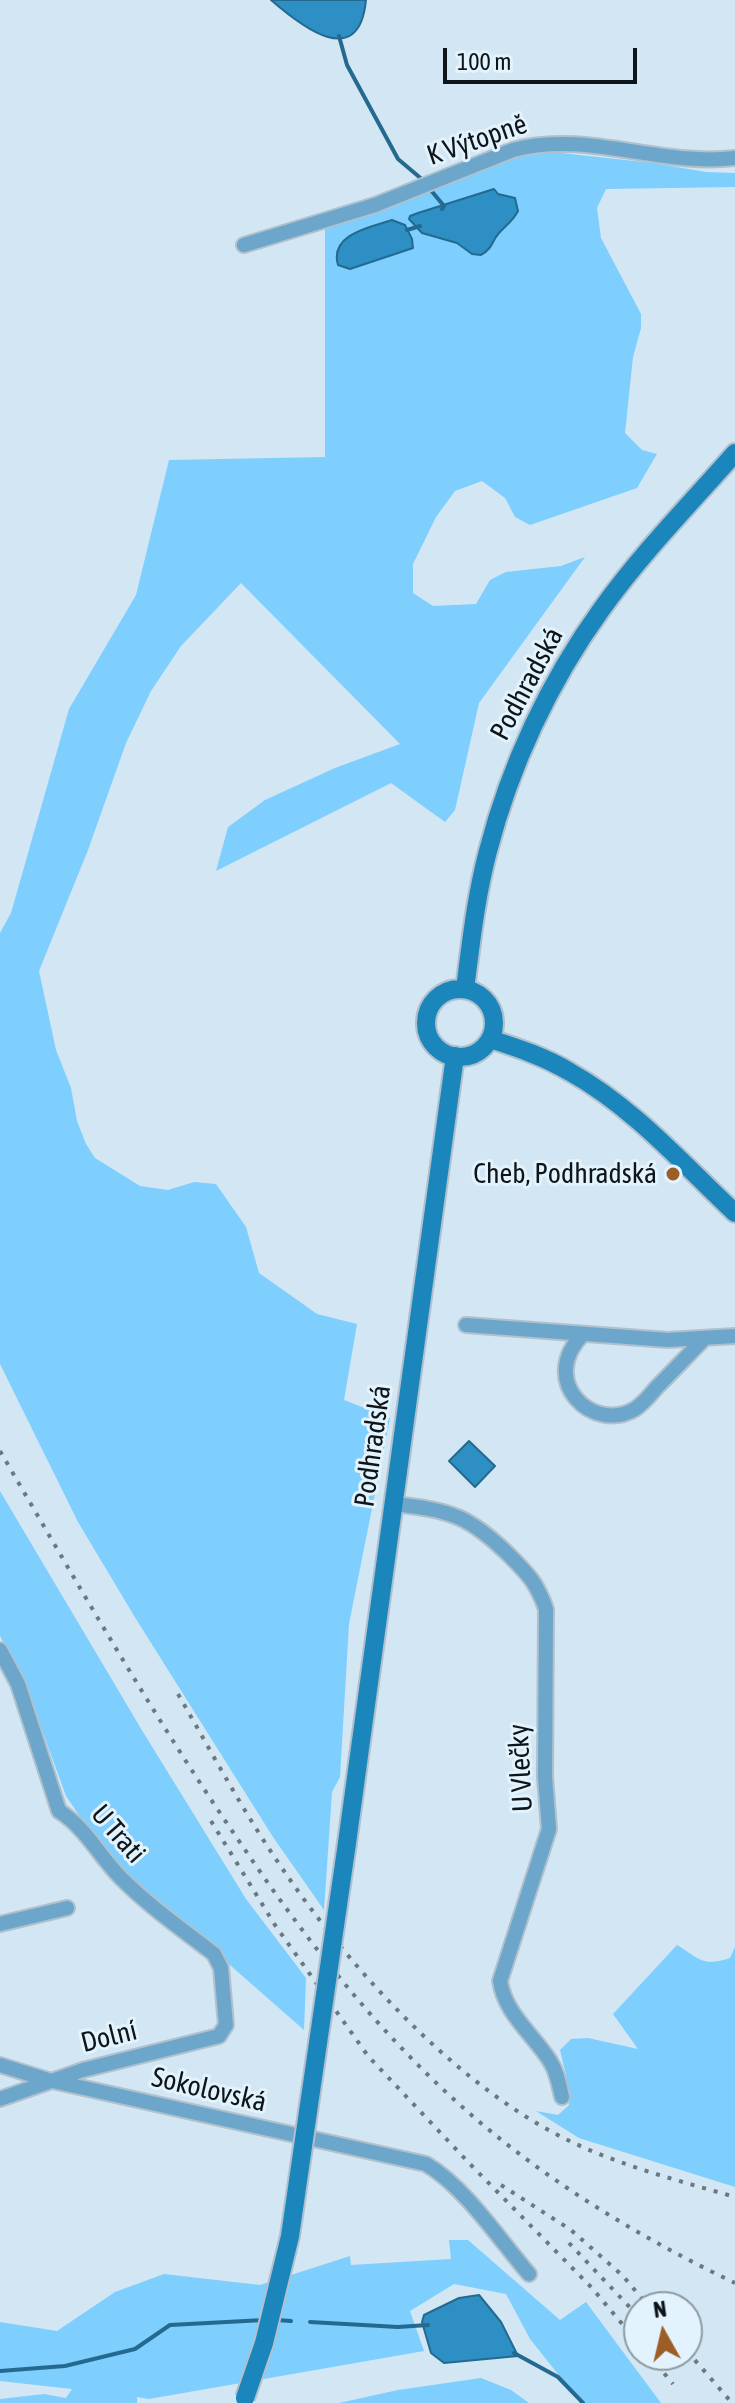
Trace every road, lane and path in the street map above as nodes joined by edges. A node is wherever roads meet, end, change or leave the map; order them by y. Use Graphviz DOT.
graph roads {
  1 [pos="735,158"];
  2 [pos="244,245"];
  3 [pos="735,453"];
  4 [pos="465,989"];
  5 [pos="490,1039"];
  6 [pos="455,1056"];
  7 [pos="735,1213"];
  8 [pos="466,1325"];
  9 [pos="583,1334"];
  10 [pos="735,1336"];
  11 [pos="705,1338"];
  12 [pos="393,1504"];
  13 [pos="0,1650"];
  14 [pos="67,1908"];
  15 [pos="0,1924"];
  16 [pos="226,2025"];
  17 [pos="0,2065"];
  18 [pos="48,2080"];
  19 [pos="562,2097"];
  20 [pos="0,2099"];
  21 [pos="529,2274"];
  22 [pos="244,2400"];
  1 -- 2 [label="street, K Výtopně"];
  3 -- 4 [label="main road, Podhradská"];
  4 -- 5 [label="main road"];
  4 -- 6 [label="main road"];
  5 -- 6 [label="main road"];
  5 -- 7 [label="main road"];
  6 -- 12 [label="main road, Podhradská"];
  8 -- 9 [label="street"];
  9 -- 11 [label="street"];
  9 -- 11 [label="street"];
  10 -- 11 [label="street"];
  12 -- 19 [label="street, U Vlečky"];
  12 -- 22 [label="main road, Podhradská, bridge"];
  13 -- 16 [label="street, U Trati"];
  14 -- 15 [label="street"];
  16 -- 18 [label="street, Dolní"];
  17 -- 18 [label="street"];
  18 -- 20 [label="street"];
  18 -- 21 [label="street, Sokolovská"];
}
